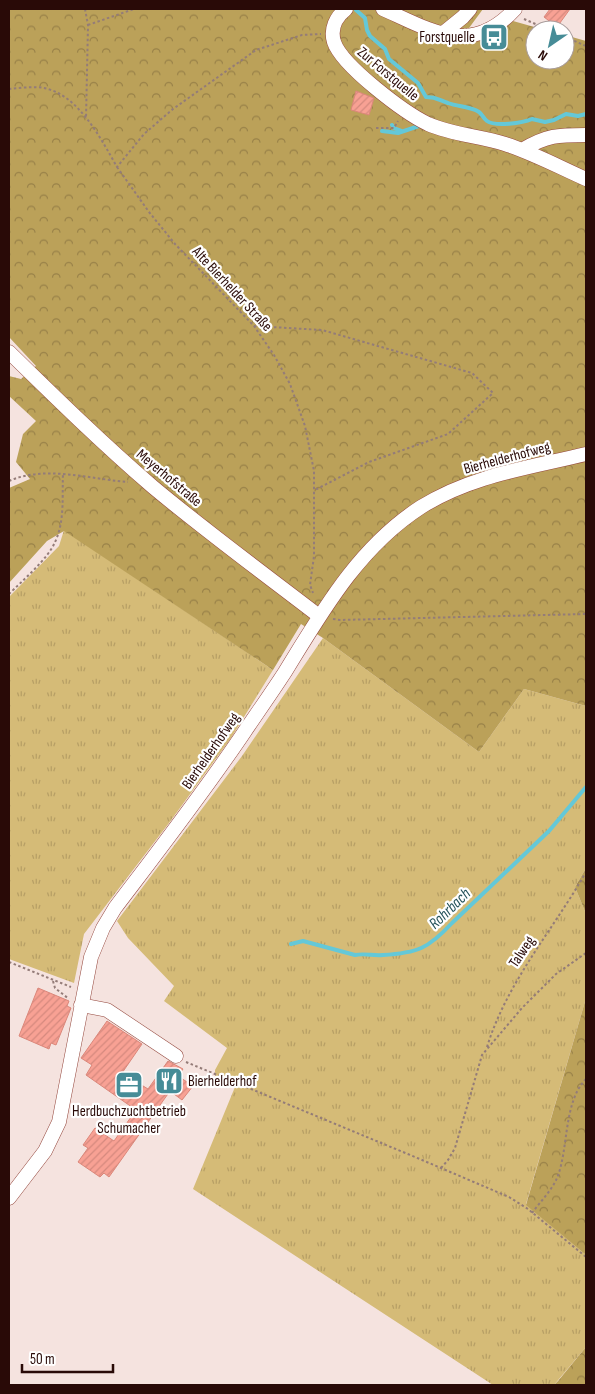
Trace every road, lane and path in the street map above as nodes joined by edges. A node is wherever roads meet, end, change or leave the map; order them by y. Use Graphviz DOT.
graph roads {
  1 [pos="85,9"];
  2 [pos="134,9"];
  3 [pos="346,9"];
  4 [pos="383,9"];
  5 [pos="470,9"];
  6 [pos="514,9"];
  7 [pos="88,25"];
  8 [pos="442,34"];
  9 [pos="333,36"];
  10 [pos="9,89"];
  11 [pos="405,111"];
  12 [pos="86,119"];
  13 [pos="376,128"];
  14 [pos="586,135"];
  15 [pos="522,150"];
  16 [pos="117,167"];
  17 [pos="586,179"];
  18 [pos="254,326"];
  19 [pos="9,352"];
  20 [pos="586,454"];
  21 [pos="62,474"];
  22 [pos="144,479"];
  23 [pos="9,481"];
  24 [pos="315,490"];
  25 [pos="9,594"];
  26 [pos="586,614"];
  27 [pos="319,616"];
  28 [pos="586,872"];
  29 [pos="586,953"];
  30 [pos="9,962"];
  31 [pos="53,981"];
  32 [pos="78,1000"];
  33 [pos="486,1049"];
  34 [pos="176,1056"];
  35 [pos="586,1079"];
  36 [pos="441,1168"];
  37 [pos="9,1198"];
  38 [pos="532,1213"];
  39 [pos="586,1257"];
  1 -- 7 [label="path"];
  2 -- 7 [label="path"];
  3 -- 9 [label="street"];
  4 -- 8 [label="street"];
  5 -- 8 [label="street"];
  6 -- 8 [label="street"];
  7 -- 12 [label="path"];
  9 -- 11 [label="street, Zur Forstquelle"];
  9 -- 16 [label="path"];
  10 -- 12 [label="path, Alte Bierhelder Straße"];
  11 -- 13 [label="path"];
  11 -- 15 [label="street, Zur Forstquelle"];
  12 -- 16 [label="path, Alte Bierhelder Straße"];
  14 -- 15 [label="street"];
  15 -- 17 [label="street"];
  16 -- 18 [label="path, Alte Bierhelder Straße"];
  18 -- 24 [label="path, Alte Bierhelder Straße"];
  18 -- 24 [label="path"];
  19 -- 22 [label="street, Meyerhofstraße"];
  20 -- 27 [label="street, Bierhelderhofweg"];
  21 -- 22 [label="path"];
  21 -- 23 [label="path"];
  21 -- 25 [label="path"];
  22 -- 27 [label="street, Meyerhofstraße"];
  24 -- 27 [label="path, Alte Bierhelder Straße"];
  26 -- 27 [label="path"];
  27 -- 32 [label="street, Bierhelderhofweg"];
  28 -- 33 [label="path, Talweg"];
  29 -- 33 [label="path"];
  30 -- 31 [label="path"];
  31 -- 32 [label="path"];
  31 -- 32 [label="path"];
  32 -- 34 [label="street"];
  32 -- 37 [label="street, Bierhelderhofweg"];
  33 -- 36 [label="path, Talweg"];
  34 -- 36 [label="path"];
  35 -- 38 [label="path"];
  36 -- 38 [label="path"];
  38 -- 39 [label="path"];
}
